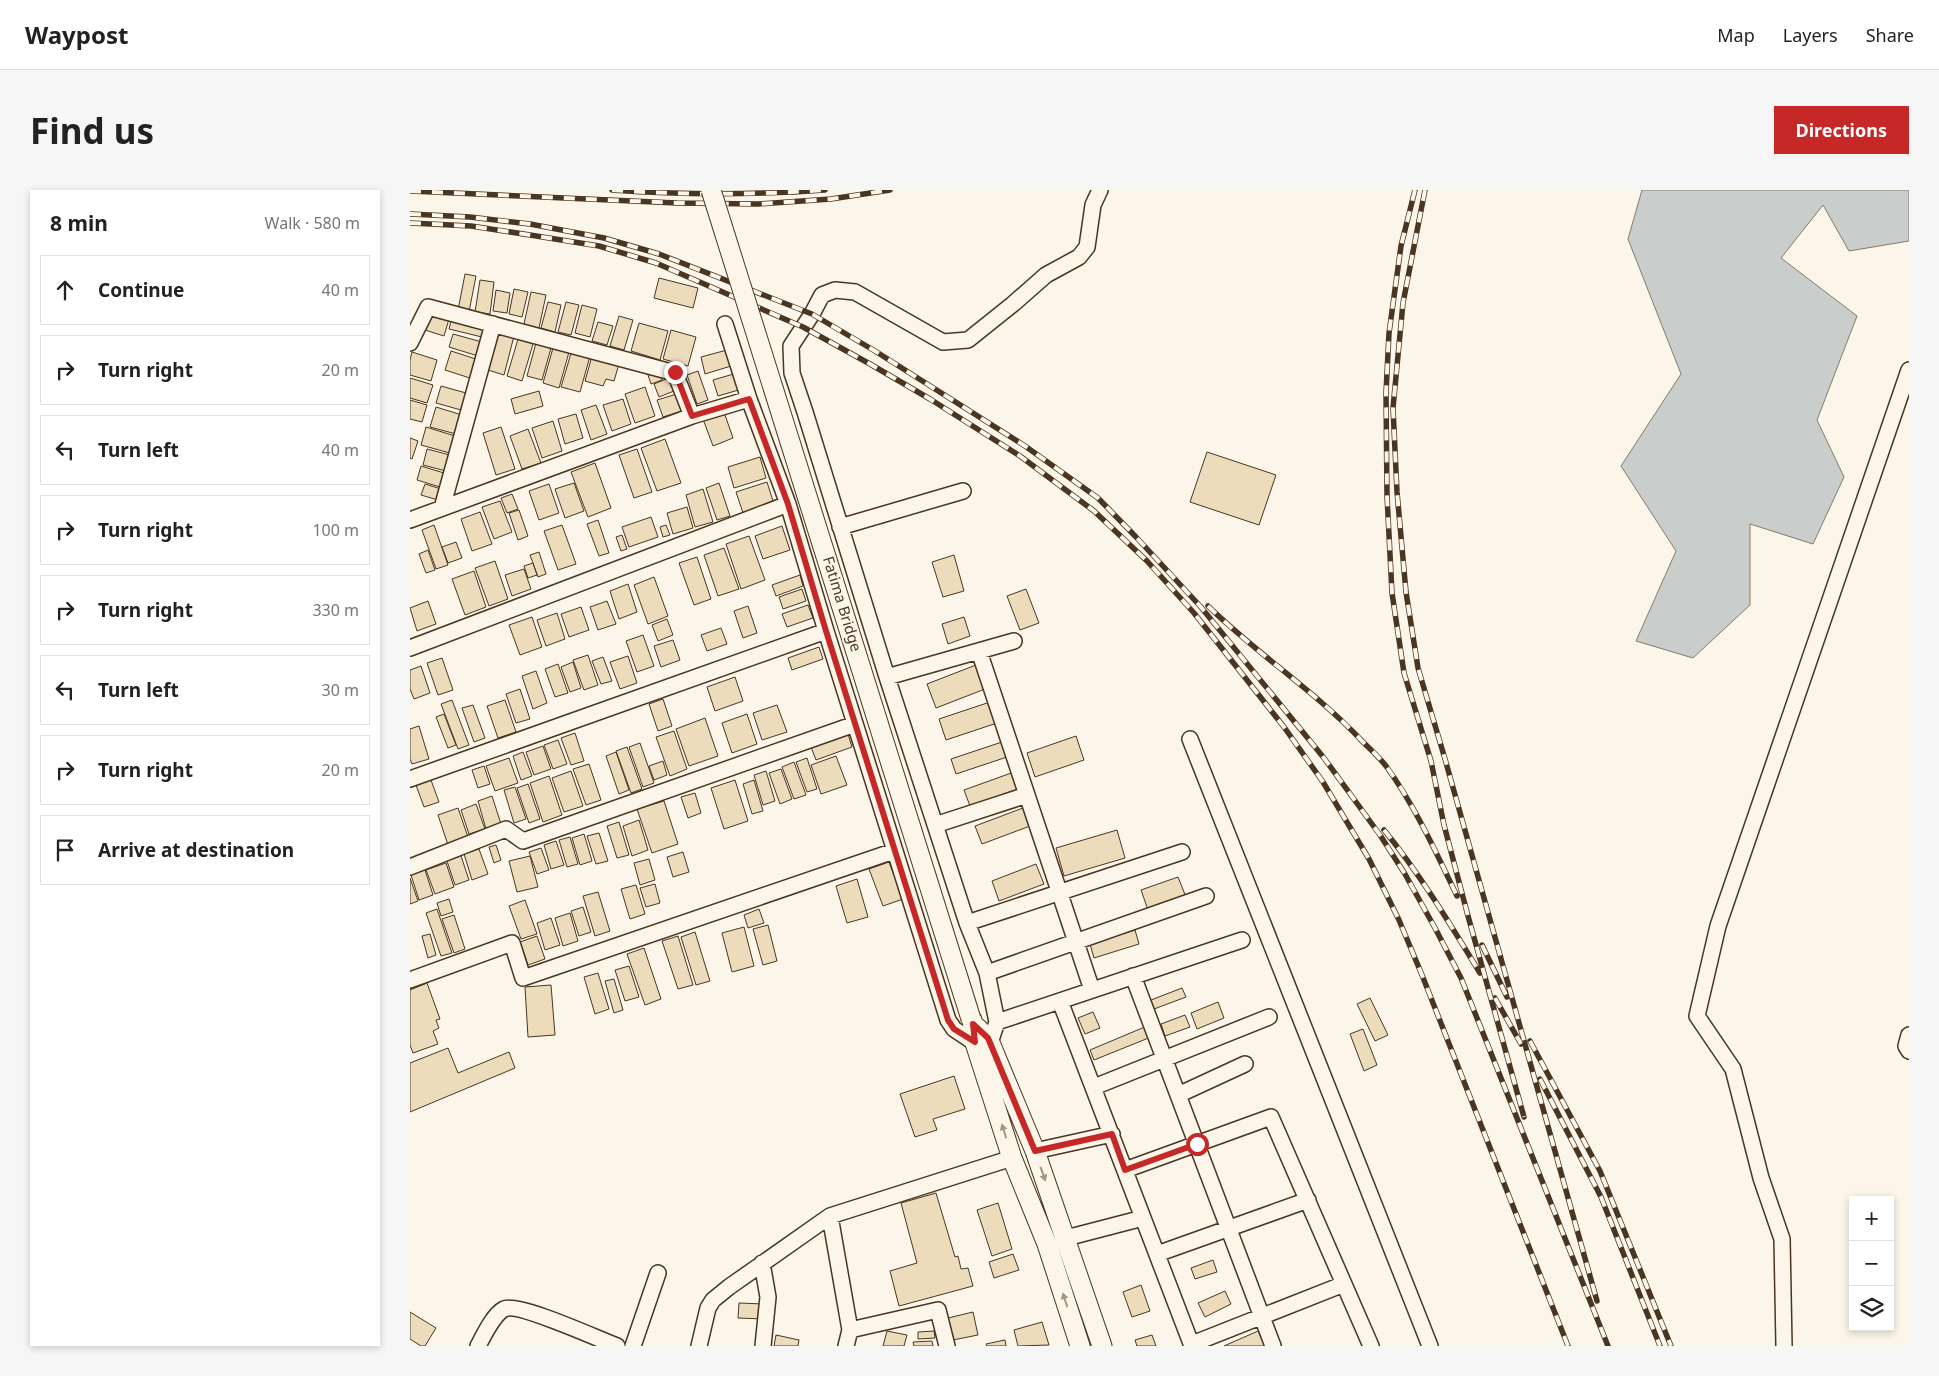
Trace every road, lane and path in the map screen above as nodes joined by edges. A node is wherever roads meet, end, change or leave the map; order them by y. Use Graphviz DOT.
graph roads {
  1 [pos="712,190"];
  2 [pos="1100,190"];
  3 [pos="493,324"];
  4 [pos="725,324"];
  5 [pos="410,343"];
  6 [pos="1909,370"];
  7 [pos="749,399"];
  8 [pos="692,416"];
  9 [pos="963,491"];
  10 [pos="788,504"];
  11 [pos="442,508"];
  12 [pos="410,520"];
  13 [pos="840,527"];
  14 [pos="826,631"];
  15 [pos="1014,641"];
  16 [pos="410,648"];
  17 [pos="979,651"];
  18 [pos="887,678"];
  19 [pos="854,724"];
  20 [pos="1190,739"];
  21 [pos="410,779"];
  22 [pos="1027,795"];
  23 [pos="935,825"];
  24 [pos="894,851"];
  25 [pos="1182,852"];
  26 [pos="410,867"];
  27 [pos="1059,892"];
  28 [pos="1206,896"];
  29 [pos="967,923"];
  30 [pos="1242,940"];
  31 [pos="1076,942"];
  32 [pos="987,973"];
  33 [pos="1133,976"];
  34 [pos="410,980"];
  35 [pos="1092,990"];
  36 [pos="1060,1001"];
  37 [pos="1270,1017"];
  38 [pos="997,1022"];
  39 [pos="1909,1035"];
  40 [pos="982,1043"];
  41 [pos="1909,1051"];
  42 [pos="1165,1059"];
  43 [pos="1245,1064"];
  44 [pos="1094,1087"];
  45 [pos="1178,1096"];
  46 [pos="1112,1134"];
  47 [pos="1197,1144"];
  48 [pos="1035,1151"];
  49 [pos="1012,1158"];
  50 [pos="1125,1170"];
  51 [pos="1308,1200"];
  52 [pos="830,1216"];
  53 [pos="1144,1218"];
  54 [pos="1229,1229"];
  55 [pos="1066,1238"];
  56 [pos="1157,1254"];
  57 [pos="762,1263"];
  58 [pos="658,1272"];
  59 [pos="1344,1284"];
  60 [pos="1262,1316"];
  61 [pos="850,1330"];
  62 [pos="1192,1345"];
  63 [pos="478,1346"];
  64 [pos="617,1346"];
  65 [pos="633,1346"];
  66 [pos="699,1346"];
  67 [pos="763,1346"];
  68 [pos="846,1346"];
  69 [pos="947,1346"];
  70 [pos="1080,1346"];
  71 [pos="1102,1346"];
  72 [pos="1273,1346"];
  73 [pos="1372,1346"];
  74 [pos="1430,1346"];
  75 [pos="1784,1346"];
  1 -- 40 [label="main road, Fatima Bridge, bridge"];
  2 -- 13 [label="street"];
  3 -- 5 [label="street"];
  3 -- 8 [label="street"];
  3 -- 11 [label="street"];
  4 -- 7 [label="street"];
  6 -- 75 [label="street"];
  7 -- 8 [label="street"];
  7 -- 10 [label="street"];
  8 -- 11 [label="street"];
  9 -- 13 [label="street"];
  10 -- 14 [label="street"];
  10 -- 16 [label="street"];
  11 -- 12 [label="street"];
  13 -- 18 [label="street"];
  14 -- 19 [label="street"];
  14 -- 21 [label="street"];
  15 -- 17 [label="street"];
  17 -- 18 [label="street"];
  17 -- 22 [label="street"];
  18 -- 23 [label="street"];
  19 -- 24 [label="street"];
  19 -- 26 [label="street"];
  20 -- 74 [label="street"];
  22 -- 23 [label="street"];
  22 -- 27 [label="street"];
  23 -- 29 [label="street"];
  24 -- 34 [label="street"];
  24 -- 40 [label="street"];
  25 -- 27 [label="street"];
  27 -- 29 [label="street"];
  27 -- 31 [label="street"];
  28 -- 31 [label="street"];
  29 -- 32 [label="street"];
  30 -- 33 [label="street"];
  31 -- 32 [label="street"];
  31 -- 35 [label="street"];
  32 -- 38 [label="street"];
  33 -- 35 [label="street"];
  33 -- 42 [label="street"];
  35 -- 36 [label="street"];
  36 -- 38 [label="street"];
  36 -- 44 [label="street"];
  37 -- 42 [label="street"];
  38 -- 40 [label="street"];
  39 -- 41 [label="street"];
  40 -- 48 [label="main road"];
  49 -- 40 [label="main road, one-way"];
  42 -- 44 [label="street"];
  42 -- 45 [label="street"];
  43 -- 45 [label="street"];
  44 -- 46 [label="street"];
  45 -- 47 [label="street"];
  46 -- 48 [label="street"];
  46 -- 50 [label="street"];
  47 -- 50 [label="street"];
  47 -- 51 [label="street"];
  47 -- 54 [label="street"];
  48 -- 55 [label="main road, one-way"];
  49 -- 52 [label="street"];
  70 -- 49 [label="main road, one-way"];
  50 -- 53 [label="street"];
  51 -- 54 [label="street"];
  51 -- 59 [label="street"];
  52 -- 57 [label="street"];
  52 -- 61 [label="street"];
  53 -- 55 [label="street"];
  53 -- 56 [label="street"];
  54 -- 56 [label="street"];
  54 -- 60 [label="street"];
  55 -- 71 [label="main road"];
  56 -- 62 [label="street"];
  57 -- 66 [label="street"];
  57 -- 67 [label="street"];
  58 -- 65 [label="street"];
  59 -- 60 [label="street"];
  59 -- 73 [label="street"];
  60 -- 62 [label="street"];
  60 -- 72 [label="street"];
  61 -- 68 [label="street"];
  61 -- 69 [label="street"];
  63 -- 64 [label="street"];
}
